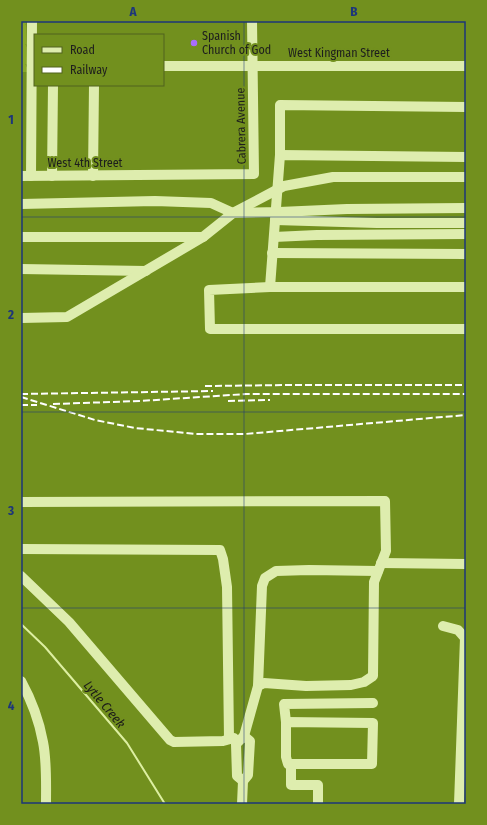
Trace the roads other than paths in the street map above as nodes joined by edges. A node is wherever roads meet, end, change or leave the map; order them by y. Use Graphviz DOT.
graph roads {
  1 [pos="32,21"];
  2 [pos="252,21"];
  3 [pos="33,65"];
  4 [pos="164,66"];
  5 [pos="253,66"];
  6 [pos="466,66"];
  7 [pos="53,86"];
  8 [pos="94,86"];
  9 [pos="466,107"];
  10 [pos="280,155"];
  11 [pos="466,157"];
  12 [pos="26,176"];
  13 [pos="52,176"];
  14 [pos="93,176"];
  15 [pos="150,176"];
  16 [pos="466,177"];
  17 [pos="277,190"];
  18 [pos="21,204"];
  19 [pos="466,208"];
  20 [pos="234,212"];
  21 [pos="275,216"];
  22 [pos="466,223"];
  23 [pos="466,234"];
  24 [pos="203,237"];
  25 [pos="274,237"];
  26 [pos="21,238"];
  27 [pos="272,253"];
  28 [pos="466,254"];
  29 [pos="21,270"];
  30 [pos="146,271"];
  31 [pos="270,287"];
  32 [pos="466,287"];
  33 [pos="21,318"];
  34 [pos="466,329"];
  35 [pos="21,502"];
  36 [pos="21,549"];
  37 [pos="466,564"];
  38 [pos="380,567"];
  39 [pos="21,576"];
  40 [pos="443,626"];
  41 [pos="21,681"];
  42 [pos="299,685"];
  43 [pos="258,686"];
  44 [pos="298,704"];
  45 [pos="372,704"];
  46 [pos="286,722"];
  47 [pos="244,736"];
  48 [pos="229,739"];
  49 [pos="291,765"];
  50 [pos="46,804"];
  51 [pos="242,804"];
  52 [pos="318,804"];
  53 [pos="459,804"];
  1 -- 3 [label="street"];
  2 -- 5 [label="street, Cabrera Avenue"];
  3 -- 12 [label="street"];
  4 -- 5 [label="street, West Kingman Street"];
  5 -- 6 [label="street, West Kingman Street"];
  5 -- 15 [label="street, Cabrera Avenue"];
  7 -- 13 [label="street"];
  8 -- 14 [label="street"];
  9 -- 10 [label="street"];
  10 -- 11 [label="street"];
  10 -- 17 [label="street"];
  12 -- 13 [label="street, West 4th Street"];
  13 -- 14 [label="street, West 4th Street"];
  14 -- 15 [label="street, West 4th Street"];
  16 -- 17 [label="street"];
  17 -- 20 [label="street"];
  17 -- 21 [label="street"];
  18 -- 20 [label="street"];
  19 -- 21 [label="street"];
  20 -- 21 [label="street"];
  20 -- 24 [label="street"];
  21 -- 22 [label="street"];
  21 -- 25 [label="street"];
  23 -- 25 [label="street"];
  24 -- 26 [label="street"];
  24 -- 30 [label="street"];
  25 -- 27 [label="street"];
  27 -- 28 [label="street"];
  27 -- 31 [label="street"];
  29 -- 30 [label="street"];
  30 -- 33 [label="street"];
  31 -- 32 [label="street"];
  31 -- 34 [label="street"];
  35 -- 38 [label="street"];
  36 -- 48 [label="street"];
  37 -- 38 [label="street"];
  38 -- 42 [label="street"];
  38 -- 43 [label="street"];
  39 -- 48 [label="street"];
  40 -- 53 [label="street"];
  41 -- 50 [label="street"];
  42 -- 43 [label="street"];
  42 -- 44 [label="street"];
  43 -- 47 [label="street"];
  44 -- 45 [label="street"];
  44 -- 46 [label="street"];
  46 -- 49 [label="street"];
  46 -- 49 [label="street"];
  47 -- 48 [label="street"];
  47 -- 51 [label="street"];
  49 -- 52 [label="street"];
}
